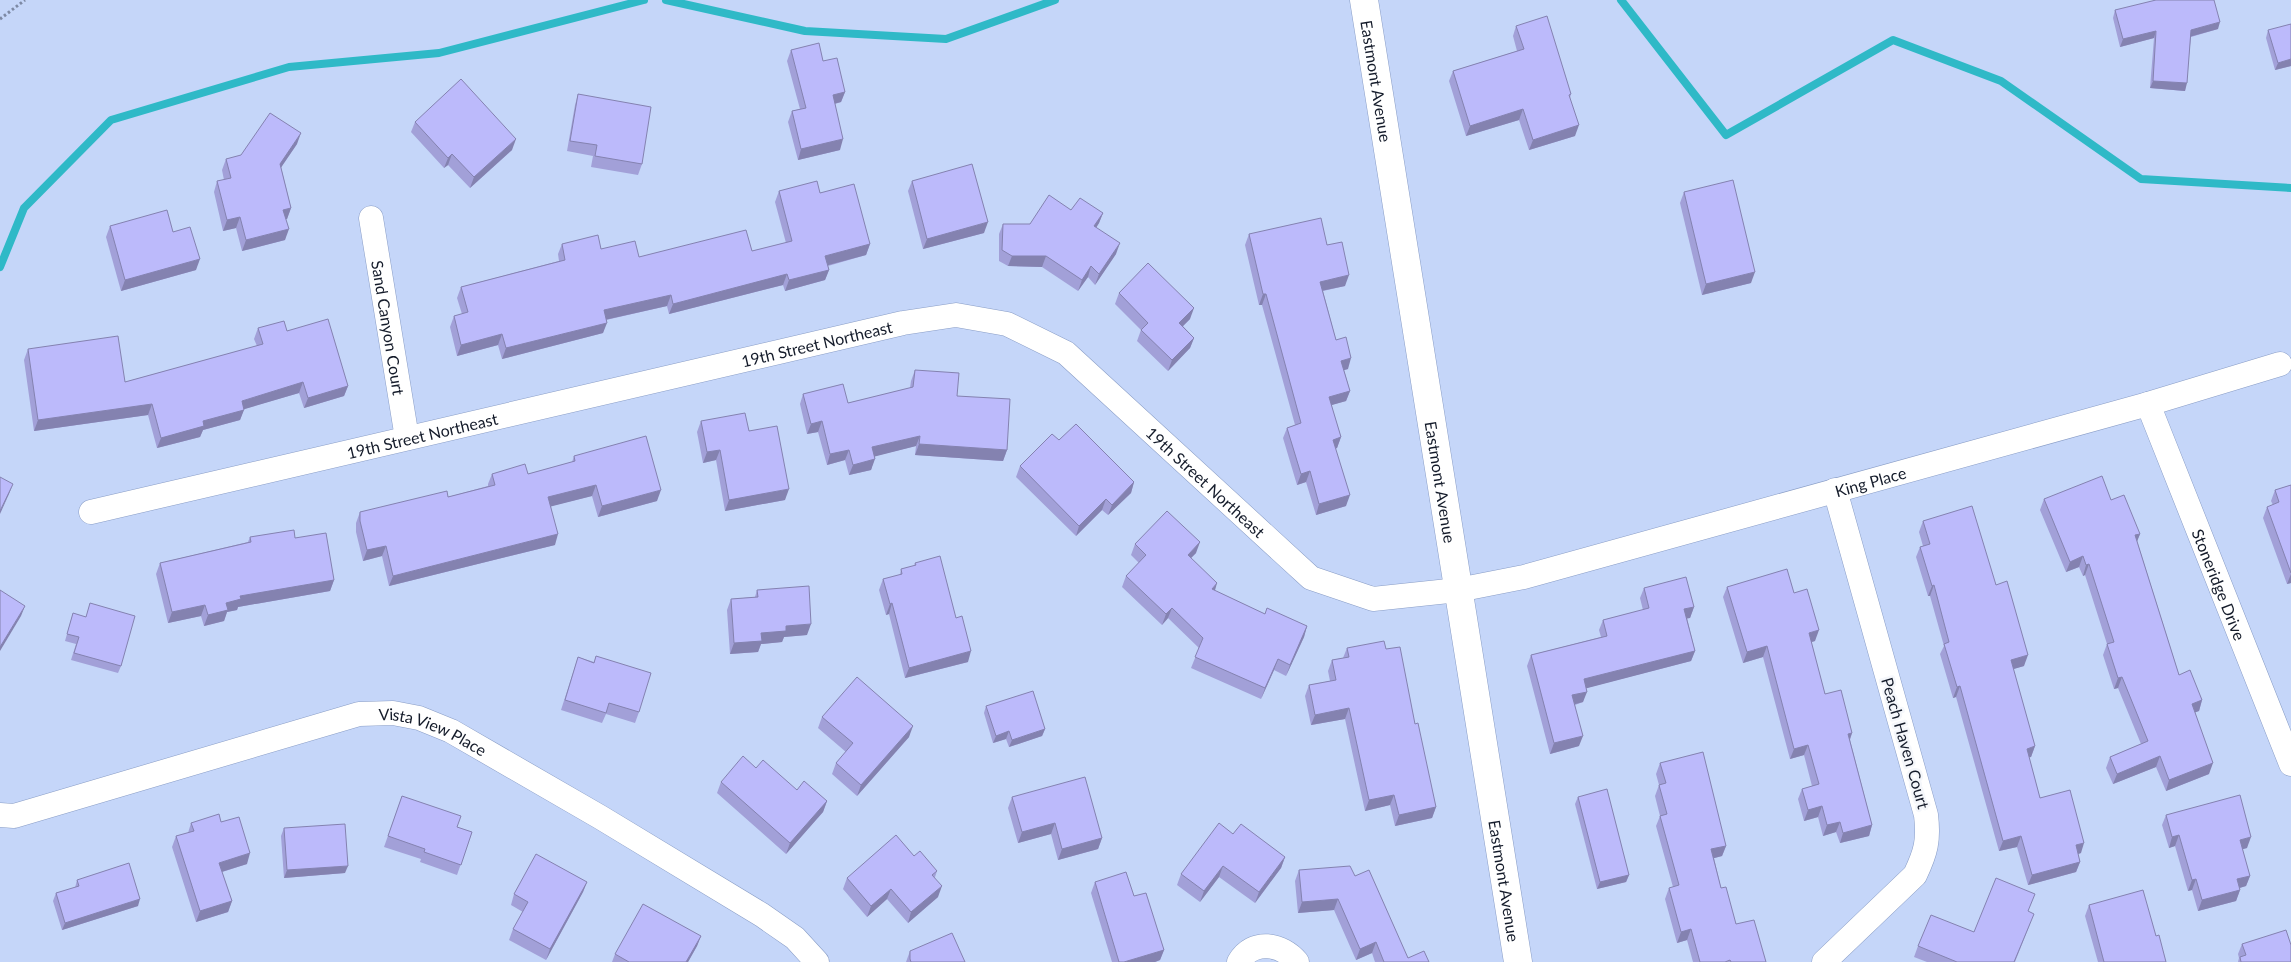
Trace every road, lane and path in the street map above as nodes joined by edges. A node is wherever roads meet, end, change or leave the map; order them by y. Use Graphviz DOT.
graph roads {
  1 [pos="25,0"];
  2 [pos="1364,0"];
  3 [pos="0,19"];
  4 [pos="371,218"];
  5 [pos="2280,364"];
  6 [pos="2148,404"];
  7 [pos="407,438"];
  8 [pos="1835,490"];
  9 [pos="91,512"];
  10 [pos="1458,590"];
  11 [pos="2291,764"];
  12 [pos="0,816"];
  13 [pos="818,962"];
  14 [pos="1239,962"];
  15 [pos="1297,962"];
  16 [pos="1518,962"];
  17 [pos="1824,962"];
  1 -- 3 [label="path"];
  2 -- 10 [label="main road, Eastmont Avenue"];
  4 -- 7 [label="street, Sand Canyon Court"];
  5 -- 6 [label="street, King Place"];
  6 -- 8 [label="street, King Place"];
  6 -- 11 [label="street, Stoneridge Drive"];
  7 -- 9 [label="street, 19th Street Northeast"];
  7 -- 10 [label="street, 19th Street Northeast"];
  8 -- 10 [label="street, King Place"];
  8 -- 17 [label="street, Peach Haven Court"];
  10 -- 16 [label="main road, Eastmont Avenue"];
  12 -- 13 [label="street, Vista View Place"];
  14 -- 15 [label="street"];
}
